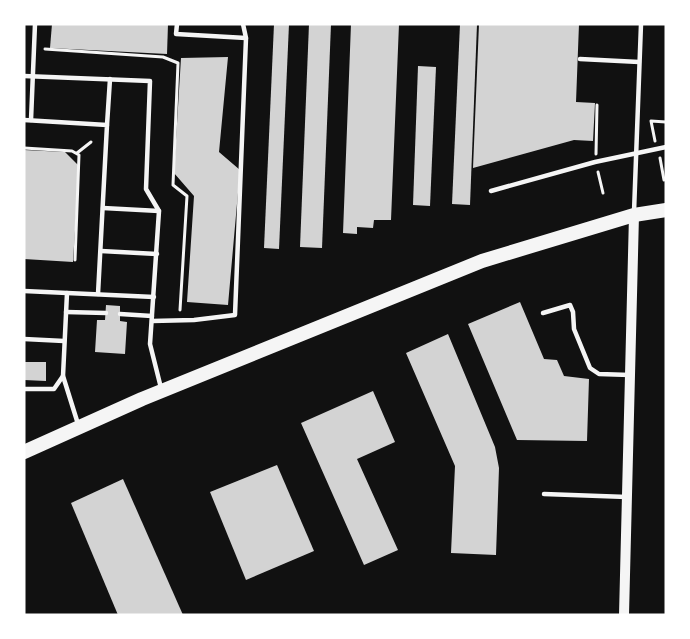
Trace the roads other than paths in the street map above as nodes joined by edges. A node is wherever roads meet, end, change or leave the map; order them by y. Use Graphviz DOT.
graph roads {
  1 [pos="35,24"];
  2 [pos="177,24"];
  3 [pos="243,24"];
  4 [pos="641,24"];
  5 [pos="246,38"];
  6 [pos="580,59"];
  7 [pos="639,62"];
  8 [pos="24,76"];
  9 [pos="33,76"];
  10 [pos="110,80"];
  11 [pos="24,120"];
  12 [pos="31,120"];
  13 [pos="107,124"];
  14 [pos="666,147"];
  15 [pos="636,154"];
  16 [pos="491,191"];
  17 [pos="103,208"];
  18 [pos="666,210"];
  19 [pos="159,211"];
  20 [pos="634,215"];
  21 [pos="101,251"];
  22 [pos="157,254"];
  23 [pos="24,291"];
  24 [pos="67,293"];
  25 [pos="98,294"];
  26 [pos="154,297"];
  27 [pos="66,312"];
  28 [pos="106,314"];
  29 [pos="120,314"];
  30 [pos="543,314"];
  31 [pos="152,318"];
  32 [pos="24,339"];
  33 [pos="64,341"];
  34 [pos="630,375"];
  35 [pos="63,376"];
  36 [pos="24,389"];
  37 [pos="162,391"];
  38 [pos="79,427"];
  39 [pos="24,452"];
  40 [pos="544,494"];
  41 [pos="627,496"];
  42 [pos="624,615"];
  1 -- 9 [label="lane"];
  2 -- 5 [label="lane"];
  3 -- 5 [label="lane"];
  4 -- 7 [label="lane"];
  5 -- 31 [label="lane"];
  6 -- 7 [label="lane"];
  7 -- 15 [label="lane"];
  8 -- 9 [label="lane"];
  9 -- 10 [label="lane"];
  9 -- 12 [label="lane"];
  10 -- 13 [label="lane"];
  10 -- 19 [label="lane"];
  11 -- 12 [label="lane"];
  12 -- 13 [label="lane"];
  13 -- 17 [label="lane"];
  14 -- 15 [label="lane"];
  15 -- 16 [label="lane"];
  15 -- 20 [label="lane"];
  17 -- 19 [label="lane"];
  17 -- 21 [label="lane"];
  18 -- 20 [label="main road"];
  19 -- 22 [label="lane"];
  20 -- 34 [label="street"];
  20 -- 37 [label="main road"];
  21 -- 22 [label="lane"];
  21 -- 25 [label="lane"];
  22 -- 26 [label="lane"];
  23 -- 24 [label="lane"];
  24 -- 25 [label="lane"];
  24 -- 27 [label="lane"];
  25 -- 26 [label="lane"];
  26 -- 31 [label="lane"];
  27 -- 28 [label="lane"];
  27 -- 33 [label="lane"];
  29 -- 31 [label="lane"];
  30 -- 34 [label="lane"];
  31 -- 37 [label="lane"];
  32 -- 33 [label="lane"];
  33 -- 35 [label="lane"];
  34 -- 41 [label="street"];
  35 -- 36 [label="lane"];
  35 -- 38 [label="lane"];
  37 -- 38 [label="main road"];
  38 -- 39 [label="main road"];
  40 -- 41 [label="lane"];
  41 -- 42 [label="street"];
}
